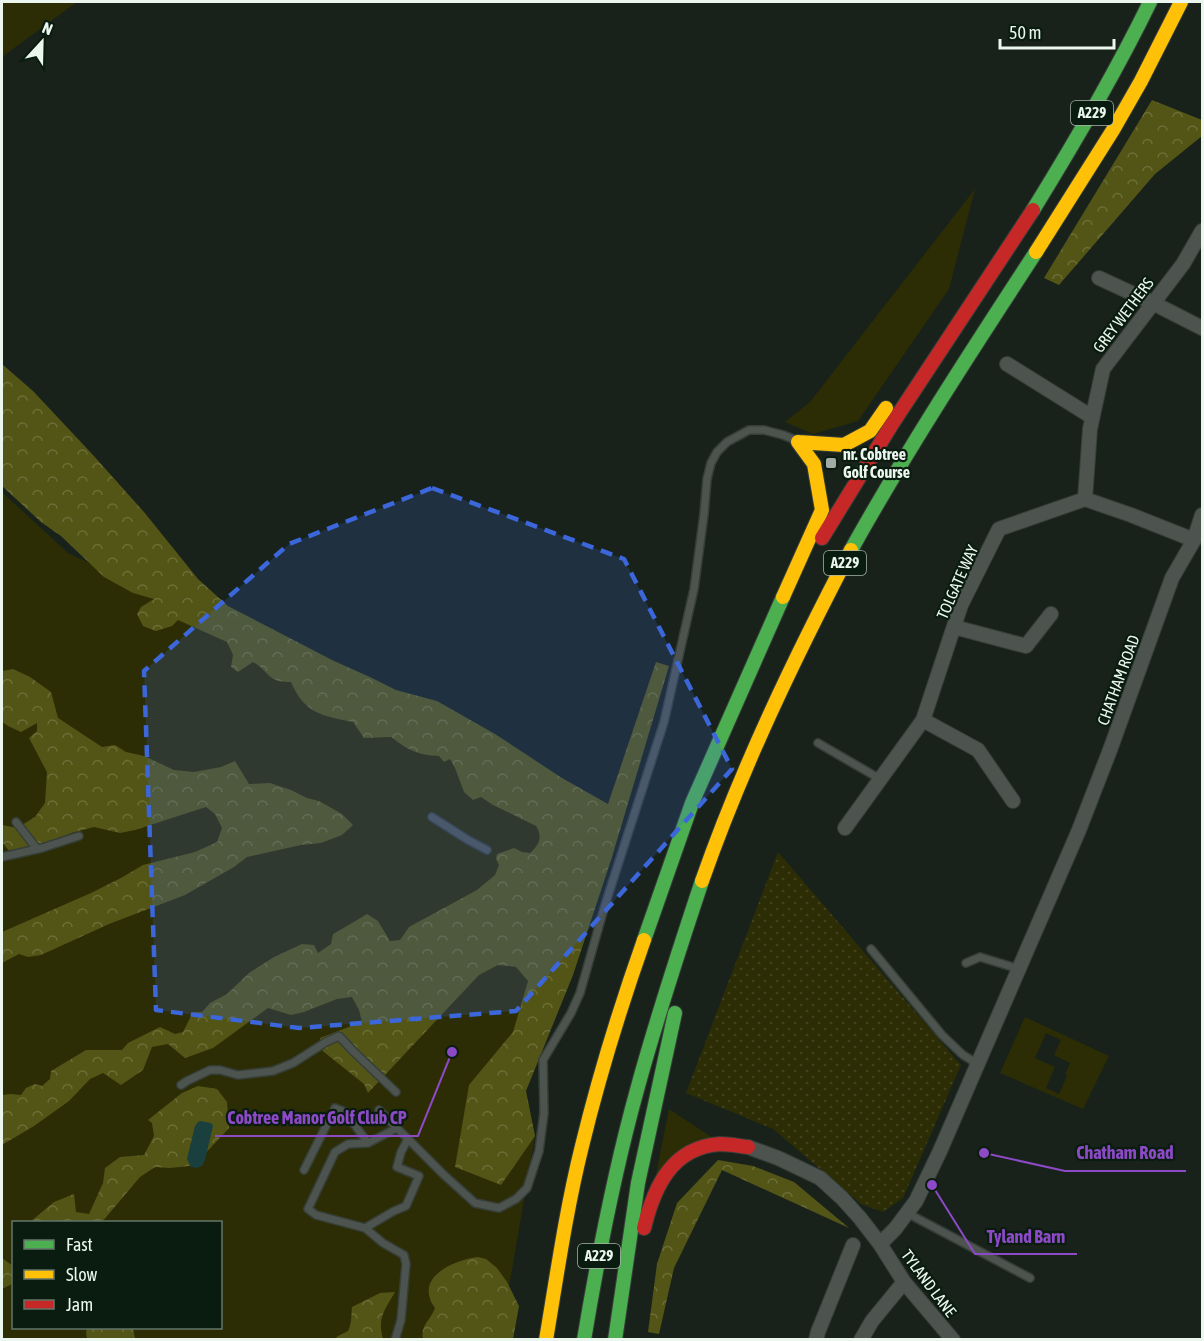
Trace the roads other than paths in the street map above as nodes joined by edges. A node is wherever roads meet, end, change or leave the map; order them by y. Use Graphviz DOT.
graph roads {
  1 [pos="1150,2"];
  2 [pos="1181,2"];
  3 [pos="1026,221"];
  4 [pos="1203,231"];
  5 [pos="1099,278"];
  6 [pos="1153,303"];
  7 [pos="1203,328"];
  8 [pos="1007,364"];
  9 [pos="1092,417"];
  10 [pos="798,442"];
  11 [pos="1085,499"];
  12 [pos="1203,515"];
  13 [pos="1194,540"];
  14 [pos="1051,614"];
  15 [pos="954,627"];
  16 [pos="765,640"];
  17 [pos="923,720"];
  18 [pos="818,743"];
  19 [pos="880,779"];
  20 [pos="1013,801"];
  21 [pos="432,817"];
  22 [pos="16,822"];
  23 [pos="845,828"];
  24 [pos="80,836"];
  25 [pos="37,849"];
  26 [pos="488,850"];
  27 [pos="2,857"];
  28 [pos="706,872"];
  29 [pos="871,949"];
  30 [pos="966,963"];
  31 [pos="1019,969"];
  32 [pos="978,1064"];
  33 [pos="181,1085"];
  34 [pos="396,1092"];
  35 [pos="379,1110"];
  36 [pos="397,1128"];
  37 [pos="408,1139"];
  38 [pos="368,1143"];
  39 [pos="748,1147"];
  40 [pos="304,1170"];
  41 [pos="907,1213"];
  42 [pos="365,1228"];
  43 [pos="880,1244"];
  44 [pos="854,1245"];
  45 [pos="558,1267"];
  46 [pos="1030,1278"];
  47 [pos="904,1282"];
  48 [pos="394,1340"];
  49 [pos="532,1340"];
  50 [pos="546,1340"];
  51 [pos="584,1340"];
  52 [pos="615,1340"];
  53 [pos="619,1340"];
  54 [pos="816,1340"];
  55 [pos="861,1340"];
  56 [pos="953,1340"];
  1 -- 3 [label="highway, A229"];
  2 -- 28 [label="highway, A229"];
  3 -- 10 [label="highway"];
  3 -- 16 [label="highway, A229"];
  4 -- 6 [label="street, GREY WETHERS"];
  5 -- 6 [label="street"];
  6 -- 7 [label="street"];
  6 -- 9 [label="street, GREY WETHERS"];
  8 -- 9 [label="street"];
  9 -- 11 [label="street, GREY WETHERS"];
  10 -- 16 [label="highway"];
  10 -- 37 [label="lane"];
  11 -- 13 [label="street"];
  11 -- 15 [label="street, TOLGATE WAY"];
  12 -- 13 [label="street, CHATHAM ROAD"];
  13 -- 31 [label="street, CHATHAM ROAD"];
  14 -- 15 [label="street"];
  15 -- 17 [label="street, TOLGATE WAY"];
  16 -- 45 [label="highway, A229"];
  17 -- 19 [label="street, TOLGATE WAY"];
  17 -- 20 [label="street"];
  18 -- 19 [label="lane"];
  19 -- 23 [label="street, TOLGATE WAY"];
  21 -- 26 [label="lane"];
  22 -- 25 [label="lane"];
  24 -- 25 [label="lane"];
  25 -- 27 [label="lane"];
  28 -- 51 [label="highway, A229"];
  28 -- 52 [label="highway"];
  29 -- 32 [label="lane"];
  30 -- 31 [label="lane"];
  31 -- 32 [label="street, CHATHAM ROAD"];
  32 -- 41 [label="street, CHATHAM ROAD"];
  33 -- 34 [label="lane"];
  35 -- 36 [label="lane"];
  36 -- 37 [label="lane"];
  36 -- 38 [label="lane"];
  37 -- 42 [label="lane"];
  38 -- 40 [label="lane"];
  38 -- 42 [label="lane"];
  39 -- 43 [label="street, TYLAND LANE"];
  39 -- 53 [label="highway"];
  41 -- 43 [label="street, CHATHAM ROAD"];
  41 -- 46 [label="lane"];
  42 -- 48 [label="lane"];
  43 -- 47 [label="street, TYLAND LANE"];
  44 -- 54 [label="street"];
  45 -- 49 [label="highway"];
  45 -- 50 [label="highway, A229"];
  47 -- 55 [label="street"];
  47 -- 56 [label="street, TYLAND LANE"];
}
